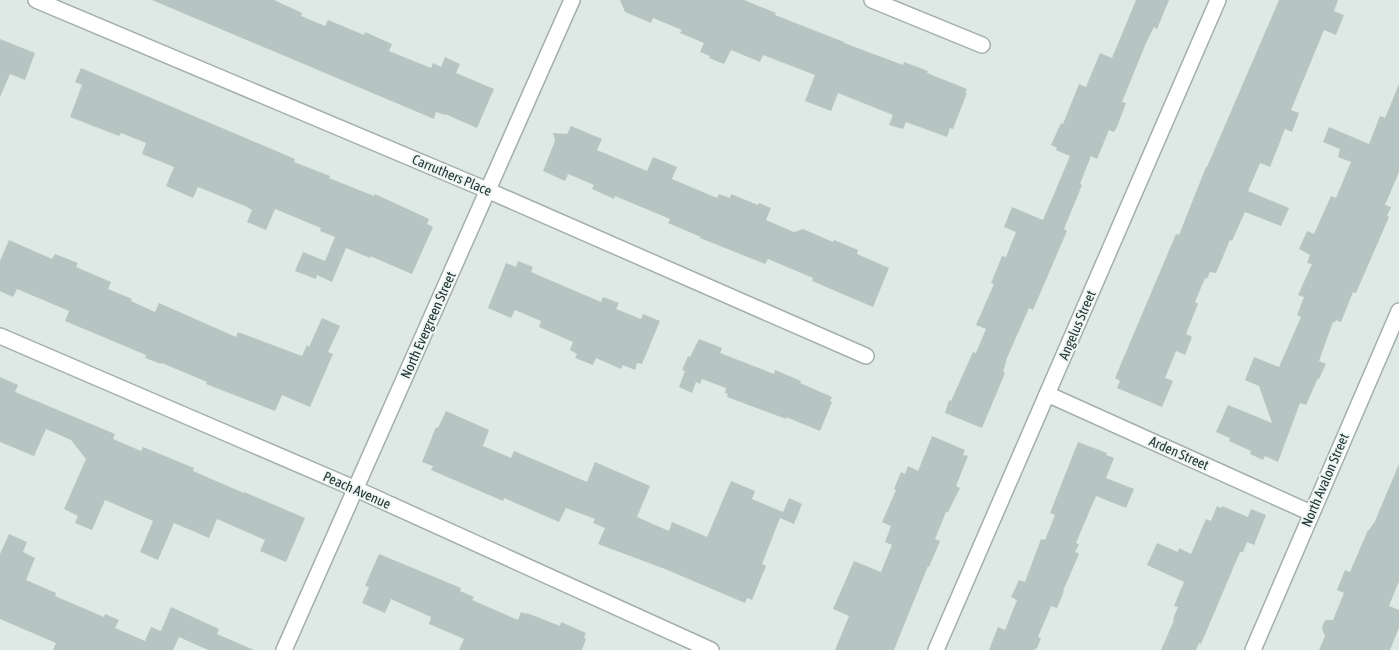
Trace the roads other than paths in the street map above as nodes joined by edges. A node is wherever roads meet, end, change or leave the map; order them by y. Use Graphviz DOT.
graph roads {
  1 [pos="36,0"];
  2 [pos="572,0"];
  3 [pos="872,0"];
  4 [pos="1218,0"];
  5 [pos="982,46"];
  6 [pos="487,190"];
  7 [pos="1399,311"];
  8 [pos="0,336"];
  9 [pos="866,356"];
  10 [pos="1047,394"];
  11 [pos="356,488"];
  12 [pos="1311,513"];
  13 [pos="284,650"];
  14 [pos="712,650"];
  15 [pos="936,650"];
  16 [pos="1253,650"];
  1 -- 6 [label="street, Carruthers Place"];
  2 -- 6 [label="street, North Evergreen Street"];
  3 -- 5 [label="street"];
  4 -- 10 [label="street, Angelus Street"];
  6 -- 9 [label="street, Carruthers Place"];
  6 -- 11 [label="street, North Evergreen Street"];
  7 -- 12 [label="street, North Avalon Street"];
  8 -- 11 [label="street, Peach Avenue"];
  10 -- 12 [label="street, Arden Street"];
  10 -- 15 [label="street, Angelus Street"];
  11 -- 13 [label="street, North Evergreen Street"];
  11 -- 14 [label="street, Peach Avenue"];
  12 -- 16 [label="street, North Avalon Street"];
}
